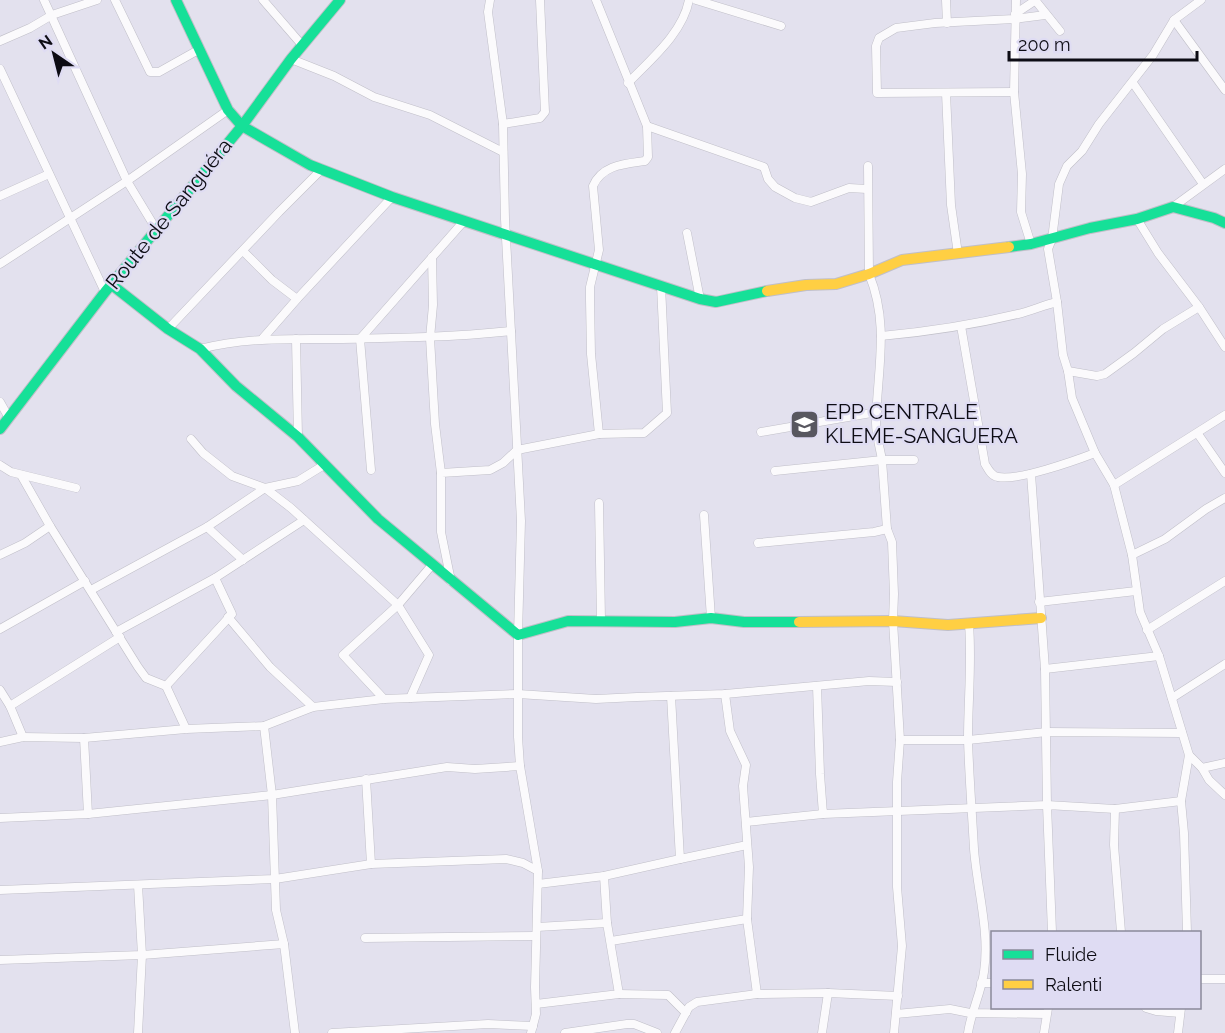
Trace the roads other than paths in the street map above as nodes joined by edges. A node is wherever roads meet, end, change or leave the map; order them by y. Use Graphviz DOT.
graph roads {
  1 [pos="44,0"];
  2 [pos="97,0"];
  3 [pos="115,0"];
  4 [pos="176,0"];
  5 [pos="263,0"];
  6 [pos="490,0"];
  7 [pos="540,0"];
  8 [pos="596,0"];
  9 [pos="688,0"];
  10 [pos="696,0"];
  11 [pos="946,0"];
  12 [pos="1016,0"];
  13 [pos="1035,0"];
  14 [pos="1201,0"];
  15 [pos="338,1"];
  16 [pos="52,15"];
  17 [pos="1045,15"];
  18 [pos="1015,17"];
  19 [pos="1174,20"];
  20 [pos="947,23"];
  21 [pos="781,26"];
  22 [pos="1060,31"];
  23 [pos="0,41"];
  24 [pos="302,45"];
  25 [pos="200,49"];
  26 [pos="291,59"];
  27 [pos="0,69"];
  28 [pos="1133,82"];
  29 [pos="628,83"];
  30 [pos="1224,84"];
  31 [pos="1014,92"];
  32 [pos="946,93"];
  33 [pos="228,110"];
  34 [pos="503,124"];
  35 [pos="242,126"];
  36 [pos="647,126"];
  37 [pos="503,152"];
  38 [pos="868,166"];
  39 [pos="322,169"];
  40 [pos="1225,169"];
  41 [pos="49,174"];
  42 [pos="127,181"];
  43 [pos="1203,184"];
  44 [pos="867,189"];
  45 [pos="0,196"];
  46 [pos="392,197"];
  47 [pos="1173,207"];
  48 [pos="71,219"];
  49 [pos="1137,219"];
  50 [pos="464,221"];
  51 [pos="1225,223"];
  52 [pos="156,229"];
  53 [pos="687,233"];
  54 [pos="508,234"];
  55 [pos="1052,239"];
  56 [pos="1031,244"];
  57 [pos="243,251"];
  58 [pos="958,254"];
  59 [pos="432,257"];
  60 [pos="0,264"];
  61 [pos="594,265"];
  62 [pos="869,274"];
  63 [pos="661,286"];
  64 [pos="109,289"];
  65 [pos="297,299"];
  66 [pos="700,299"];
  67 [pos="1057,302"];
  68 [pos="1199,307"];
  69 [pos="961,326"];
  70 [pos="168,329"];
  71 [pos="511,331"];
  72 [pos="881,336"];
  73 [pos="263,338"];
  74 [pos="430,338"];
  75 [pos="296,339"];
  76 [pos="360,339"];
  77 [pos="1225,347"];
  78 [pos="200,349"];
  79 [pos="1068,371"];
  80 [pos="0,402"];
  81 [pos="877,412"];
  82 [pos="1225,415"];
  83 [pos="9,418"];
  84 [pos="0,429"];
  85 [pos="761,432"];
  86 [pos="599,434"];
  87 [pos="1198,434"];
  88 [pos="298,437"];
  89 [pos="191,440"];
  90 [pos="517,450"];
  91 [pos="1095,453"];
  92 [pos="882,460"];
  93 [pos="914,460"];
  94 [pos="0,465"];
  95 [pos="324,465"];
  96 [pos="371,471"];
  97 [pos="775,471"];
  98 [pos="441,473"];
  99 [pos="1225,473"];
  100 [pos="1031,474"];
  101 [pos="21,475"];
  102 [pos="1114,486"];
  103 [pos="76,488"];
  104 [pos="265,488"];
  105 [pos="1225,498"];
  106 [pos="599,503"];
  107 [pos="704,515"];
  108 [pos="304,520"];
  109 [pos="50,526"];
  110 [pos="207,527"];
  111 [pos="887,529"];
  112 [pos="758,543"];
  113 [pos="0,555"];
  114 [pos="1132,555"];
  115 [pos="243,560"];
  116 [pos="432,565"];
  117 [pos="214,578"];
  118 [pos="451,580"];
  119 [pos="85,581"];
  120 [pos="1225,581"];
  121 [pos="91,590"];
  122 [pos="1136,591"];
  123 [pos="1040,602"];
  124 [pos="398,605"];
  125 [pos="228,617"];
  126 [pos="711,618"];
  127 [pos="1041,618"];
  128 [pos="601,620"];
  129 [pos="893,621"];
  130 [pos="969,624"];
  131 [pos="0,629"];
  132 [pos="1147,630"];
  133 [pos="118,635"];
  134 [pos="518,635"];
  135 [pos="1159,656"];
  136 [pos="1225,664"];
  137 [pos="1045,669"];
  138 [pos="897,682"];
  139 [pos="166,686"];
  140 [pos="817,686"];
  141 [pos="0,690"];
  142 [pos="518,694"];
  143 [pos="725,694"];
  144 [pos="671,696"];
  145 [pos="410,698"];
  146 [pos="1172,698"];
  147 [pos="384,699"];
  148 [pos="10,706"];
  149 [pos="313,706"];
  150 [pos="264,726"];
  151 [pos="186,729"];
  152 [pos="1047,732"];
  153 [pos="1182,733"];
  154 [pos="23,737"];
  155 [pos="84,738"];
  156 [pos="900,740"];
  157 [pos="968,740"];
  158 [pos="0,742"];
  159 [pos="1189,755"];
  160 [pos="1225,763"];
  161 [pos="520,766"];
  162 [pos="1202,768"];
  163 [pos="366,779"];
  164 [pos="272,795"];
  165 [pos="1225,795"];
  166 [pos="1181,801"];
  167 [pos="1047,805"];
  168 [pos="972,807"];
  169 [pos="1115,809"];
  170 [pos="897,812"];
  171 [pos="88,814"];
  172 [pos="823,814"];
  173 [pos="0,818"];
  174 [pos="746,822"];
  175 [pos="747,845"];
  176 [pos="680,859"];
  177 [pos="371,864"];
  178 [pos="538,871"];
  179 [pos="604,876"];
  180 [pos="275,879"];
  181 [pos="138,885"];
  182 [pos="538,885"];
  183 [pos="0,890"];
  184 [pos="747,919"];
  185 [pos="607,923"];
  186 [pos="537,927"];
  187 [pos="1052,931"];
  188 [pos="1120,931"];
  189 [pos="1187,931"];
  190 [pos="535,936"];
  191 [pos="365,938"];
  192 [pos="611,941"];
  193 [pos="284,944"];
  194 [pos="142,955"];
  195 [pos="0,960"];
  196 [pos="1201,979"];
  197 [pos="1225,979"];
  198 [pos="981,983"];
  199 [pos="991,983"];
  200 [pos="828,993"];
  201 [pos="619,994"];
  202 [pos="757,994"];
  203 [pos="898,996"];
  204 [pos="536,1004"];
  205 [pos="1149,1009"];
  206 [pos="1180,1010"];
  207 [pos="1047,1011"];
  208 [pos="686,1013"];
  209 [pos="970,1013"];
  210 [pos="896,1014"];
  211 [pos="532,1029"];
  212 [pos="423,1031"];
  213 [pos="138,1033"];
  214 [pos="295,1033"];
  215 [pos="332,1033"];
  216 [pos="565,1033"];
  217 [pos="657,1033"];
  218 [pos="675,1033"];
  219 [pos="822,1033"];
  220 [pos="894,1033"];
  221 [pos="968,1033"];
  222 [pos="1044,1033"];
  223 [pos="1178,1033"];
  1 -- 16 [label="street"];
  2 -- 16 [label="street"];
  3 -- 25 [label="street"];
  4 -- 25 [label="street"];
  5 -- 24 [label="street"];
  6 -- 34 [label="street"];
  7 -- 34 [label="street"];
  8 -- 29 [label="street"];
  9 -- 29 [label="street"];
  10 -- 21 [label="street"];
  11 -- 20 [label="street"];
  12 -- 18 [label="street"];
  13 -- 17 [label="street"];
  13 -- 18 [label="street"];
  14 -- 19 [label="street"];
  15 -- 24 [label="street, Route de Sanguéra"];
  16 -- 23 [label="street"];
  16 -- 42 [label="street"];
  17 -- 18 [label="street"];
  17 -- 22 [label="street"];
  18 -- 20 [label="street"];
  18 -- 31 [label="street"];
  19 -- 28 [label="street"];
  19 -- 30 [label="street"];
  20 -- 32 [label="street"];
  24 -- 26 [label="street, Route de Sanguéra"];
  25 -- 33 [label="street"];
  26 -- 35 [label="street, Route de Sanguéra"];
  26 -- 37 [label="street"];
  27 -- 41 [label="street"];
  28 -- 43 [label="street"];
  28 -- 55 [label="street"];
  29 -- 36 [label="street"];
  31 -- 32 [label="street"];
  31 -- 56 [label="street"];
  32 -- 58 [label="street"];
  33 -- 35 [label="street"];
  33 -- 42 [label="street"];
  34 -- 37 [label="street"];
  35 -- 39 [label="street"];
  35 -- 52 [label="street, Route de Sanguéra"];
  36 -- 44 [label="street"];
  36 -- 61 [label="street"];
  37 -- 54 [label="street"];
  38 -- 44 [label="street"];
  39 -- 46 [label="street"];
  39 -- 57 [label="street"];
  40 -- 43 [label="street"];
  41 -- 45 [label="street"];
  41 -- 48 [label="street"];
  42 -- 48 [label="street"];
  42 -- 52 [label="street"];
  43 -- 47 [label="street"];
  44 -- 62 [label="street"];
  46 -- 50 [label="street"];
  46 -- 65 [label="street"];
  47 -- 49 [label="street"];
  47 -- 51 [label="street"];
  48 -- 60 [label="street"];
  48 -- 64 [label="street"];
  49 -- 55 [label="street"];
  49 -- 68 [label="street"];
  50 -- 54 [label="street"];
  50 -- 59 [label="street"];
  52 -- 64 [label="street, Route de Sanguéra"];
  53 -- 66 [label="street"];
  54 -- 61 [label="street"];
  54 -- 71 [label="street"];
  55 -- 56 [label="street"];
  55 -- 67 [label="street"];
  56 -- 58 [label="street"];
  57 -- 65 [label="street"];
  57 -- 70 [label="street"];
  58 -- 62 [label="street"];
  59 -- 74 [label="street"];
  59 -- 76 [label="street"];
  61 -- 63 [label="street"];
  61 -- 86 [label="street"];
  62 -- 66 [label="street"];
  62 -- 72 [label="street"];
  63 -- 66 [label="street"];
  63 -- 86 [label="street"];
  64 -- 70 [label="street"];
  64 -- 83 [label="street, Route de Sanguéra"];
  65 -- 73 [label="street"];
  67 -- 69 [label="street"];
  67 -- 79 [label="street"];
  68 -- 77 [label="street"];
  68 -- 79 [label="street"];
  69 -- 72 [label="street"];
  69 -- 100 [label="street"];
  70 -- 78 [label="street"];
  71 -- 74 [label="street"];
  71 -- 90 [label="street"];
  72 -- 81 [label="street"];
  73 -- 75 [label="street"];
  73 -- 78 [label="street"];
  74 -- 76 [label="street"];
  74 -- 98 [label="street"];
  75 -- 76 [label="street"];
  75 -- 88 [label="street"];
  76 -- 96 [label="street"];
  78 -- 88 [label="street"];
  79 -- 91 [label="street"];
  80 -- 83 [label="street"];
  81 -- 85 [label="street"];
  81 -- 92 [label="street"];
  82 -- 87 [label="street"];
  83 -- 84 [label="street, Route de Sanguéra"];
  86 -- 90 [label="street"];
  87 -- 99 [label="street"];
  87 -- 102 [label="street"];
  88 -- 95 [label="street"];
  89 -- 104 [label="street"];
  90 -- 98 [label="street"];
  90 -- 134 [label="street"];
  91 -- 100 [label="street"];
  91 -- 102 [label="street"];
  92 -- 93 [label="street"];
  92 -- 97 [label="street"];
  92 -- 111 [label="street"];
  94 -- 101 [label="street"];
  95 -- 104 [label="street"];
  95 -- 116 [label="street"];
  98 -- 118 [label="street"];
  100 -- 123 [label="street"];
  101 -- 103 [label="street"];
  101 -- 109 [label="street"];
  102 -- 114 [label="street"];
  104 -- 108 [label="street"];
  104 -- 110 [label="street"];
  105 -- 114 [label="street"];
  106 -- 128 [label="street"];
  107 -- 126 [label="street"];
  108 -- 115 [label="street"];
  108 -- 124 [label="street"];
  109 -- 113 [label="street"];
  109 -- 119 [label="street"];
  110 -- 115 [label="street"];
  110 -- 121 [label="street"];
  111 -- 112 [label="street"];
  111 -- 129 [label="street"];
  114 -- 122 [label="street"];
  115 -- 117 [label="street"];
  116 -- 118 [label="street"];
  116 -- 124 [label="street"];
  117 -- 125 [label="street"];
  117 -- 133 [label="street"];
  118 -- 134 [label="street"];
  119 -- 121 [label="street"];
  119 -- 131 [label="street"];
  120 -- 132 [label="street"];
  121 -- 133 [label="street"];
  122 -- 123 [label="street"];
  122 -- 132 [label="street"];
  123 -- 127 [label="street"];
  124 -- 145 [label="street"];
  124 -- 147 [label="street"];
  125 -- 139 [label="street"];
  125 -- 149 [label="street"];
  126 -- 128 [label="street"];
  126 -- 129 [label="street"];
  127 -- 130 [label="street"];
  127 -- 137 [label="street"];
  128 -- 134 [label="street"];
  129 -- 130 [label="street"];
  129 -- 138 [label="street"];
  130 -- 157 [label="street"];
  132 -- 135 [label="street"];
  133 -- 139 [label="street"];
  133 -- 148 [label="street"];
  134 -- 142 [label="street"];
  135 -- 137 [label="street"];
  135 -- 146 [label="street"];
  136 -- 146 [label="street"];
  137 -- 152 [label="street"];
  138 -- 140 [label="street"];
  138 -- 156 [label="street"];
  139 -- 151 [label="street"];
  140 -- 143 [label="street"];
  140 -- 172 [label="street"];
  141 -- 148 [label="street"];
  142 -- 144 [label="street"];
  142 -- 145 [label="street"];
  142 -- 161 [label="street"];
  143 -- 144 [label="street"];
  143 -- 174 [label="street"];
  144 -- 176 [label="street"];
  145 -- 147 [label="street"];
  146 -- 153 [label="street"];
  147 -- 149 [label="street"];
  148 -- 154 [label="street"];
  149 -- 150 [label="street"];
  150 -- 151 [label="street"];
  150 -- 164 [label="street"];
  151 -- 155 [label="street"];
  152 -- 153 [label="street"];
  152 -- 157 [label="street"];
  152 -- 167 [label="street"];
  153 -- 159 [label="street"];
  154 -- 155 [label="street"];
  154 -- 158 [label="street"];
  155 -- 171 [label="street"];
  156 -- 157 [label="street"];
  156 -- 170 [label="street"];
  157 -- 168 [label="street"];
  159 -- 162 [label="street"];
  159 -- 166 [label="street"];
  160 -- 162 [label="street"];
  161 -- 163 [label="street"];
  161 -- 178 [label="street"];
  162 -- 165 [label="street"];
  163 -- 164 [label="street"];
  163 -- 177 [label="street"];
  164 -- 171 [label="street"];
  164 -- 180 [label="street"];
  166 -- 169 [label="street"];
  166 -- 189 [label="street"];
  167 -- 168 [label="street"];
  167 -- 169 [label="street"];
  167 -- 187 [label="street"];
  168 -- 170 [label="street"];
  168 -- 198 [label="street"];
  169 -- 188 [label="street"];
  170 -- 172 [label="street"];
  170 -- 203 [label="street"];
  171 -- 173 [label="street"];
  172 -- 174 [label="street"];
  174 -- 175 [label="street"];
  175 -- 176 [label="street"];
  175 -- 184 [label="street"];
  176 -- 179 [label="street"];
  177 -- 178 [label="street"];
  177 -- 180 [label="street"];
  178 -- 182 [label="street"];
  179 -- 182 [label="street"];
  179 -- 185 [label="street"];
  180 -- 181 [label="street"];
  180 -- 193 [label="street"];
  181 -- 183 [label="street"];
  181 -- 194 [label="street"];
  182 -- 186 [label="street"];
  184 -- 192 [label="street"];
  184 -- 202 [label="street"];
  185 -- 186 [label="street"];
  185 -- 192 [label="street"];
  186 -- 190 [label="street"];
  190 -- 191 [label="street"];
  190 -- 204 [label="street"];
  192 -- 201 [label="street"];
  193 -- 194 [label="street"];
  193 -- 214 [label="street"];
  194 -- 195 [label="street"];
  194 -- 213 [label="street"];
  196 -- 197 [label="street"];
  198 -- 199 [label="street"];
  198 -- 209 [label="street"];
  200 -- 202 [label="street"];
  200 -- 203 [label="street"];
  200 -- 219 [label="street"];
  201 -- 204 [label="street"];
  201 -- 208 [label="street"];
  202 -- 208 [label="street"];
  203 -- 210 [label="street"];
  204 -- 211 [label="street"];
  205 -- 206 [label="street"];
  206 -- 223 [label="street"];
  207 -- 209 [label="street"];
  207 -- 222 [label="street"];
  208 -- 218 [label="street"];
  209 -- 210 [label="street"];
  209 -- 221 [label="street"];
  210 -- 220 [label="street"];
  211 -- 212 [label="street"];
  212 -- 215 [label="street"];
  216 -- 217 [label="street"];
}
